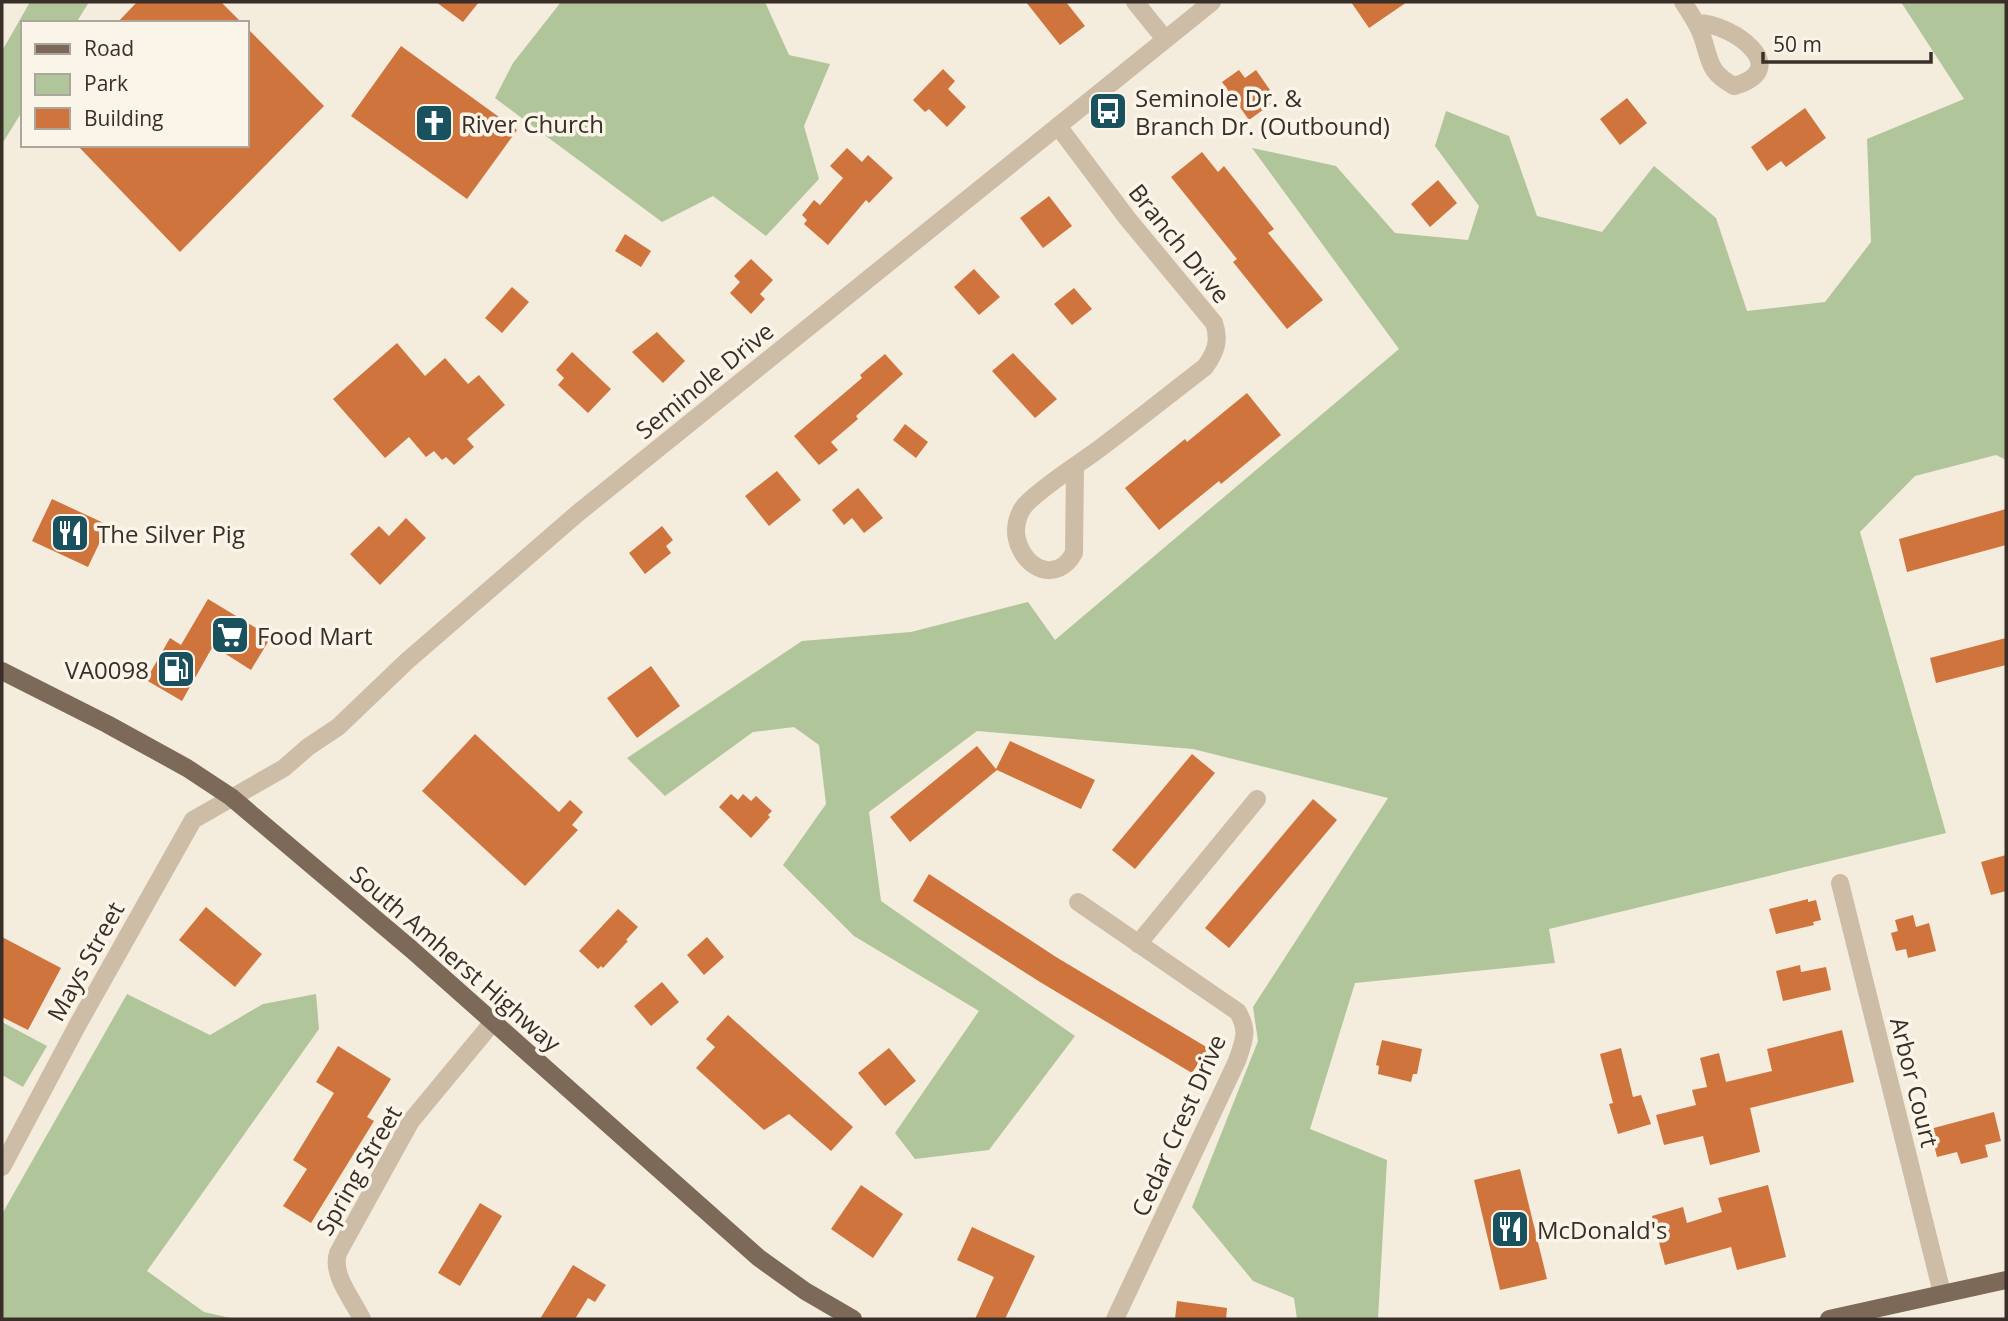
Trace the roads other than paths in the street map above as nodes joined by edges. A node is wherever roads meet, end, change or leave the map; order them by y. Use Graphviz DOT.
graph roads {
  1 [pos="1135,2"];
  2 [pos="1212,2"];
  3 [pos="1683,2"];
  4 [pos="1697,23"];
  5 [pos="1165,39"];
  6 [pos="1058,126"];
  7 [pos="1075,467"];
  8 [pos="2,671"];
  9 [pos="231,797"];
  10 [pos="1257,799"];
  11 [pos="1840,883"];
  12 [pos="1078,902"];
  13 [pos="1138,944"];
  14 [pos="493,1022"];
  15 [pos="2,1167"];
  16 [pos="2006,1280"];
  17 [pos="1942,1293"];
  18 [pos="362,1319"];
  19 [pos="853,1319"];
  20 [pos="1115,1319"];
  21 [pos="1829,1319"];
  1 -- 5 [label="street"];
  2 -- 5 [label="street, Seminole Drive"];
  3 -- 4 [label="street"];
  5 -- 6 [label="street, Seminole Drive"];
  6 -- 7 [label="street, Branch Drive"];
  6 -- 9 [label="street, Seminole Drive"];
  7 -- 7 [label="street, Branch Drive"];
  8 -- 9 [label="main road, South Amherst Highway"];
  9 -- 14 [label="main road, South Amherst Highway"];
  9 -- 15 [label="street, Mays Street"];
  10 -- 13 [label="street"];
  11 -- 17 [label="street, Arbor Court"];
  12 -- 13 [label="street, Cedar Crest Drive"];
  13 -- 20 [label="street, Cedar Crest Drive"];
  14 -- 18 [label="street, Spring Street"];
  14 -- 19 [label="main road, South Amherst Highway"];
  16 -- 17 [label="main road"];
  17 -- 21 [label="main road"];
}
